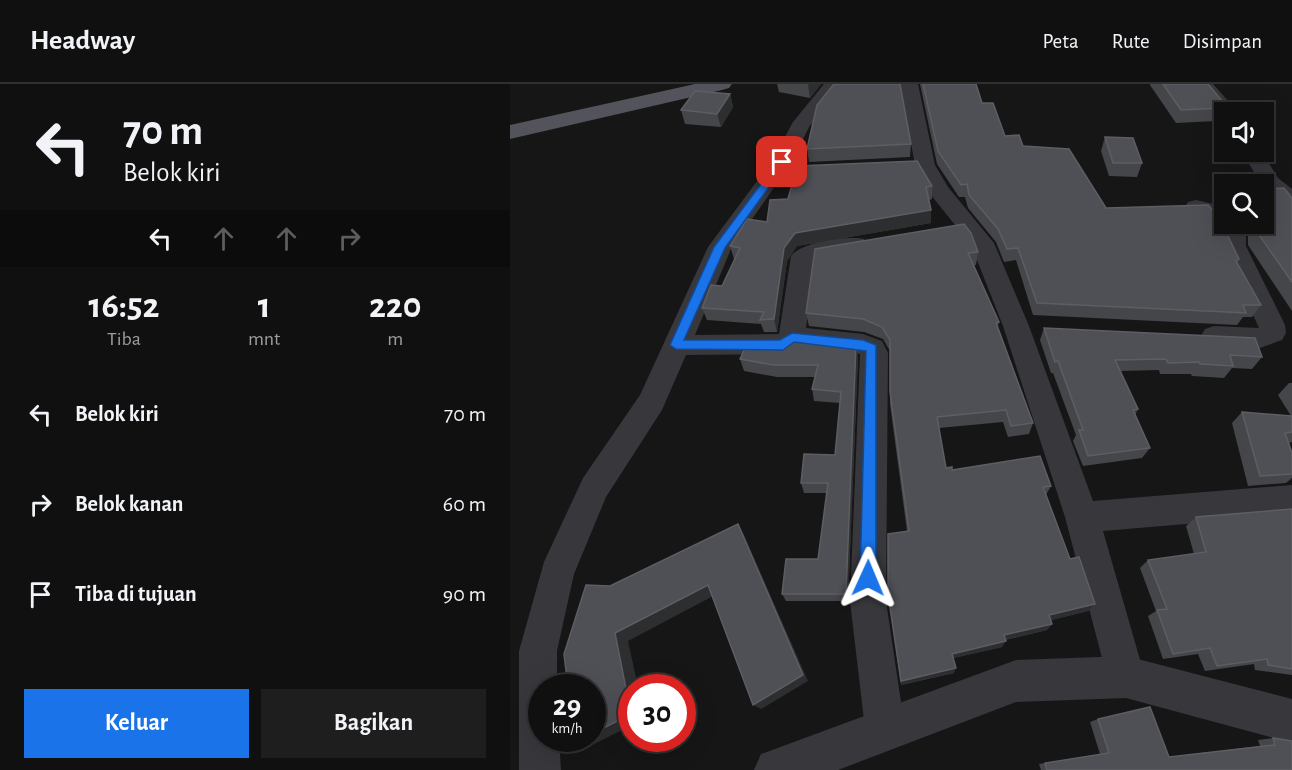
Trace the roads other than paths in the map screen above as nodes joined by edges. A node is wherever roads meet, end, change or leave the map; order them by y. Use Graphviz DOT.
graph roads {
  1 [pos="680,84"];
  2 [pos="722,84"];
  3 [pos="834,84"];
  4 [pos="909,84"];
  5 [pos="1203,84"];
  6 [pos="1219,102"];
  7 [pos="510,122"];
  8 [pos="510,132"];
  9 [pos="1258,162"];
  10 [pos="1278,195"];
  11 [pos="1214,201"];
  12 [pos="1171,208"];
  13 [pos="1233,234"];
  14 [pos="879,241"];
  15 [pos="1190,335"];
  16 [pos="792,337"];
  17 [pos="1282,340"];
  18 [pos="676,345"];
  19 [pos="1292,500"];
  20 [pos="1082,517"];
  21 [pos="1126,677"];
  22 [pos="1292,721"];
  23 [pos="885,729"];
  24 [pos="540,770"];
  25 [pos="777,770"];
  1 -- 7 [label="main road"];
  2 -- 8 [label="main road"];
  3 -- 18 [label="street"];
  4 -- 20 [label="street"];
  5 -- 6 [label="street"];
  9 -- 10 [label="street"];
  11 -- 12 [label="street"];
  13 -- 17 [label="street"];
  14 -- 16 [label="street"];
  15 -- 17 [label="street"];
  16 -- 18 [label="street"];
  16 -- 23 [label="street"];
  18 -- 24 [label="street"];
  19 -- 20 [label="street"];
  20 -- 21 [label="street"];
  21 -- 22 [label="street"];
  21 -- 23 [label="street"];
  23 -- 25 [label="street"];
}
